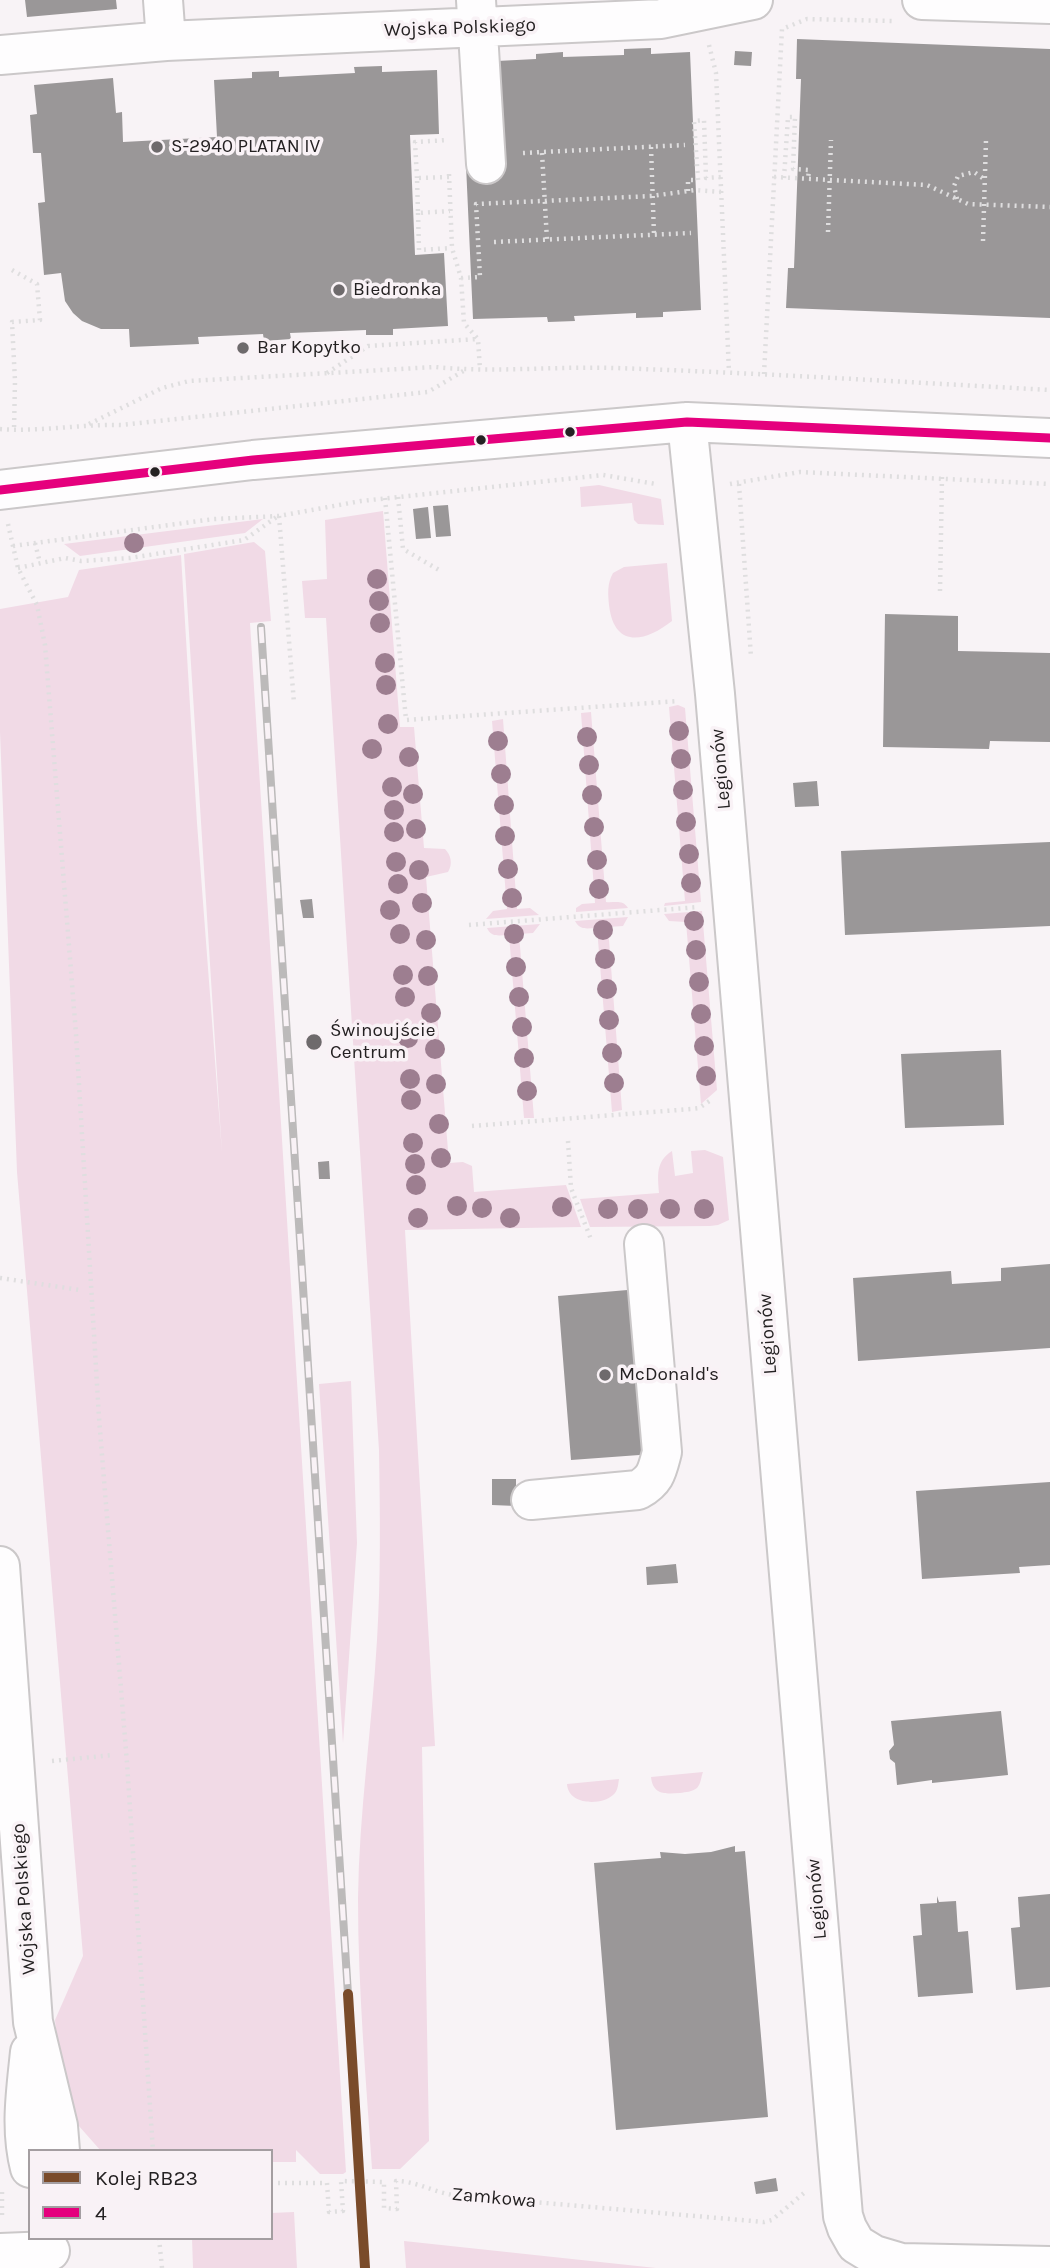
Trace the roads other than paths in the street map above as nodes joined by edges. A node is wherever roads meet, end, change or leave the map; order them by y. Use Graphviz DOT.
graph roads {
  1 [pos="163,0"];
  2 [pos="753,0"];
  3 [pos="1050,4"];
  4 [pos="913,10"];
  5 [pos="477,13"];
  6 [pos="166,41"];
  7 [pos="0,55"];
  8 [pos="486,164"];
  9 [pos="687,422"];
  10 [pos="1050,438"];
  11 [pos="4,506"];
  12 [pos="644,1244"];
  13 [pos="531,1500"];
  14 [pos="0,1566"];
  15 [pos="9,1820"];
  16 [pos="33,2022"];
  17 [pos="60,2149"];
  18 [pos="16,2178"];
  19 [pos="1,2237"];
  20 [pos="50,2249"];
  21 [pos="1050,2266"];
  1 -- 6 [label="street"];
  2 -- 5 [label="street, Wojska Polskiego"];
  3 -- 4 [label="street"];
  5 -- 6 [label="street, Wojska Polskiego"];
  5 -- 8 [label="street"];
  6 -- 7 [label="street, Wojska Polskiego"];
  9 -- 10 [label="street"];
  9 -- 11 [label="street"];
  9 -- 21 [label="street, Legionów"];
  12 -- 13 [label="street"];
  14 -- 15 [label="street, Wojska Polskiego"];
  15 -- 16 [label="street, Wojska Polskiego"];
  16 -- 17 [label="street, Wojska Polskiego"];
  16 -- 18 [label="street, Wojska Polskiego"];
  19 -- 20 [label="street"];
}
